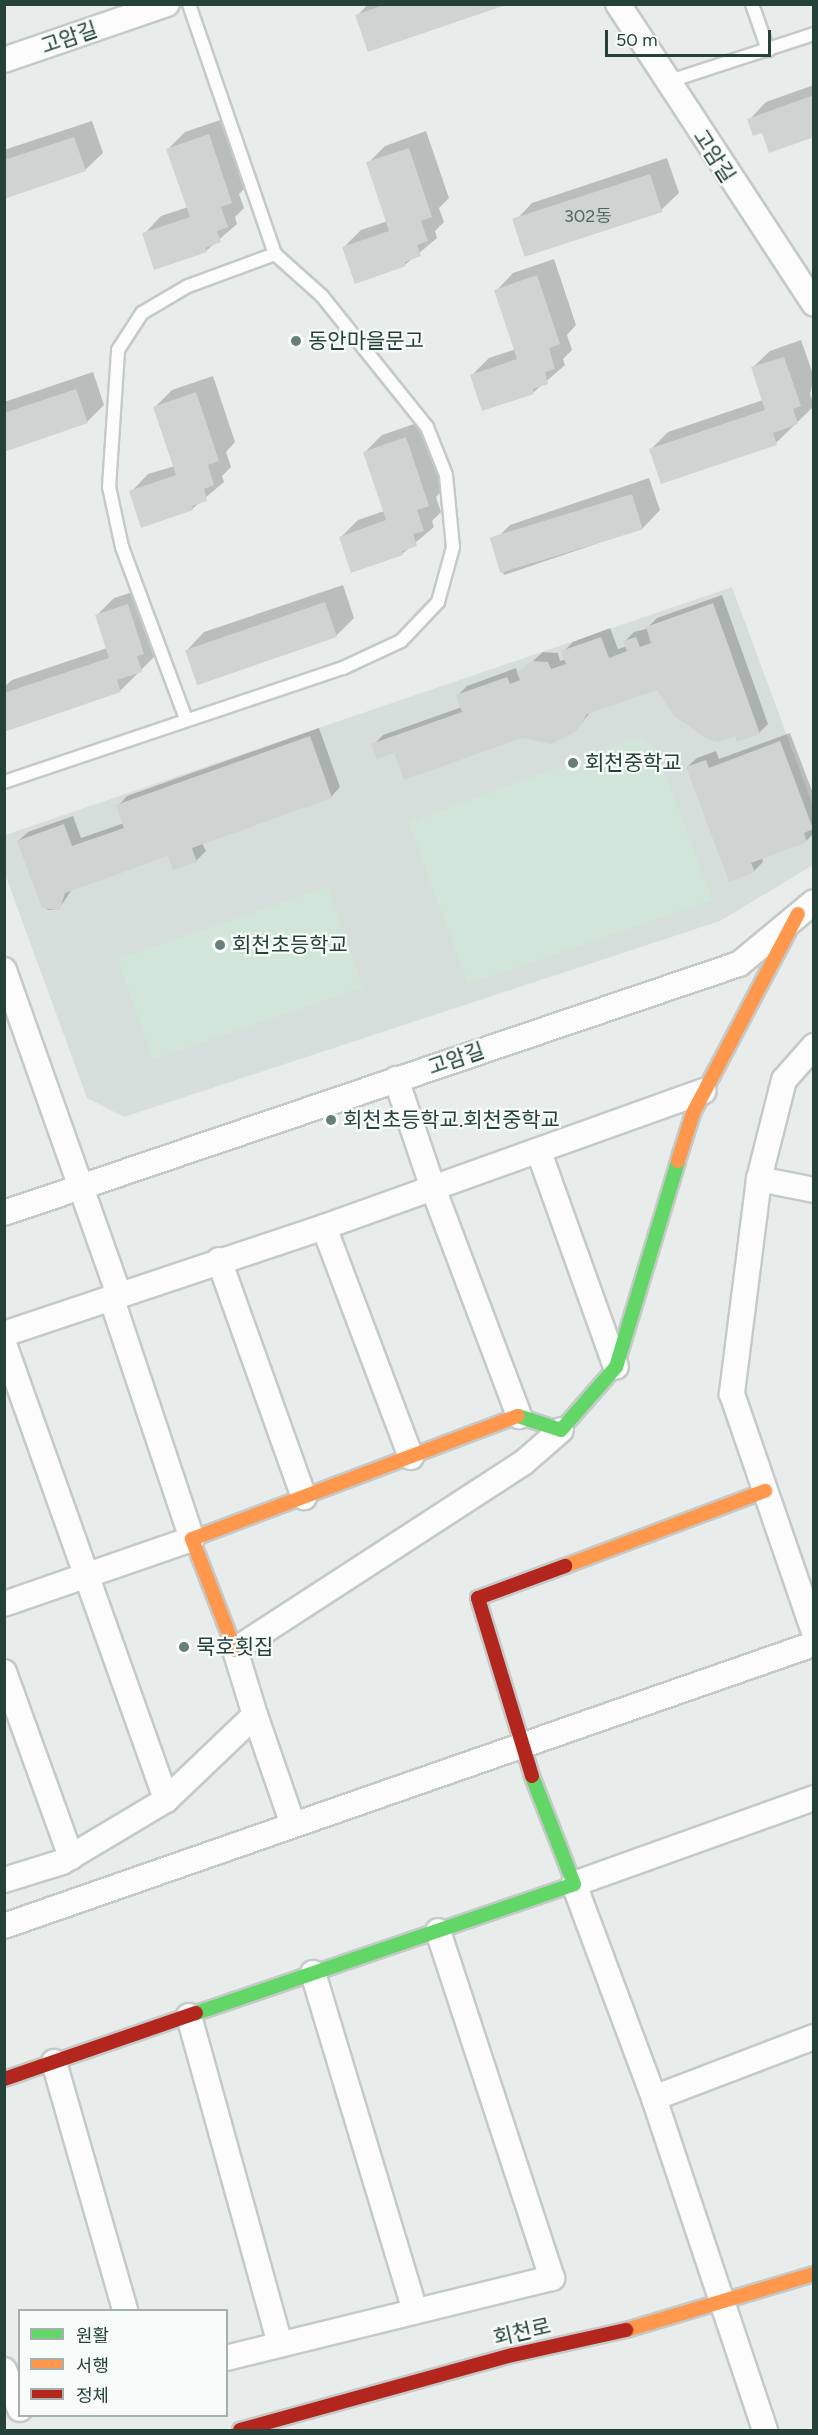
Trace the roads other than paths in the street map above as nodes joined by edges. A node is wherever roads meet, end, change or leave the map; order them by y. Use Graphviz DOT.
graph roads {
  1 [pos="167,4"];
  2 [pos="189,4"];
  3 [pos="618,4"];
  4 [pos="752,4"];
  5 [pos="813,34"];
  6 [pos="768,50"];
  7 [pos="4,60"];
  8 [pos="666,82"];
  9 [pos="275,254"];
  10 [pos="813,304"];
  11 [pos="186,719"];
  12 [pos="4,782"];
  13 [pos="806,908"];
  14 [pos="4,970"];
  15 [pos="813,1046"];
  16 [pos="396,1079"];
  17 [pos="703,1091"];
  18 [pos="539,1152"];
  19 [pos="759,1179"];
  20 [pos="82,1187"];
  21 [pos="433,1188"];
  22 [pos="813,1190"];
  23 [pos="4,1213"];
  24 [pos="324,1227"];
  25 [pos="219,1260"];
  26 [pos="115,1295"];
  27 [pos="4,1334"];
  28 [pos="4,1344"];
  29 [pos="616,1367"];
  30 [pos="519,1416"];
  31 [pos="561,1430"];
  32 [pos="411,1457"];
  33 [pos="765,1491"];
  34 [pos="304,1497"];
  35 [pos="192,1539"];
  36 [pos="85,1576"];
  37 [pos="4,1604"];
  38 [pos="813,1632"];
  39 [pos="813,1644"];
  40 [pos="235,1650"];
  41 [pos="4,1672"];
  42 [pos="255,1715"];
  43 [pos="520,1747"];
  44 [pos="813,1798"];
  45 [pos="166,1800"];
  46 [pos="293,1825"];
  47 [pos="71,1857"];
  48 [pos="4,1880"];
  49 [pos="574,1884"];
  50 [pos="4,1926"];
  51 [pos="438,1931"];
  52 [pos="313,1973"];
  53 [pos="189,2016"];
  54 [pos="813,2037"];
  55 [pos="54,2062"];
  56 [pos="4,2079"];
  57 [pos="654,2098"];
  58 [pos="813,2274"];
  59 [pos="724,2303"];
  60 [pos="124,2309"];
  61 [pos="415,2312"];
  62 [pos="280,2345"];
  63 [pos="228,2358"];
  64 [pos="4,2370"];
  65 [pos="18,2404"];
  66 [pos="240,2430"];
  67 [pos="765,2430"];
  1 -- 7 [label="street, 고암길"];
  2 -- 9 [label="lane"];
  3 -- 8 [label="street, 고암길"];
  4 -- 6 [label="lane"];
  5 -- 6 [label="lane"];
  6 -- 8 [label="lane"];
  8 -- 10 [label="street, 고암길"];
  9 -- 11 [label="lane"];
  9 -- 11 [label="lane"];
  11 -- 12 [label="lane"];
  13 -- 16 [label="street, 고암길"];
  13 -- 17 [label="street"];
  14 -- 20 [label="street"];
  15 -- 19 [label="street"];
  16 -- 20 [label="street, 고암길"];
  16 -- 21 [label="street"];
  17 -- 18 [label="street"];
  17 -- 29 [label="street"];
  18 -- 21 [label="street"];
  18 -- 29 [label="street"];
  19 -- 22 [label="street"];
  19 -- 33 [label="street"];
  20 -- 23 [label="street, 고암길"];
  20 -- 26 [label="street"];
  21 -- 24 [label="street"];
  21 -- 30 [label="street"];
  24 -- 25 [label="street"];
  24 -- 32 [label="street"];
  25 -- 26 [label="street"];
  25 -- 34 [label="street"];
  26 -- 27 [label="street"];
  26 -- 35 [label="street"];
  28 -- 36 [label="street"];
  29 -- 31 [label="street"];
  30 -- 31 [label="street"];
  30 -- 32 [label="street"];
  31 -- 40 [label="street"];
  32 -- 34 [label="street"];
  33 -- 38 [label="street"];
  33 -- 43 [label="street"];
  34 -- 35 [label="street"];
  35 -- 36 [label="street"];
  35 -- 40 [label="street"];
  36 -- 37 [label="street"];
  36 -- 45 [label="street"];
  39 -- 43 [label="street"];
  40 -- 42 [label="street"];
  41 -- 47 [label="street"];
  42 -- 45 [label="street"];
  42 -- 46 [label="street"];
  43 -- 46 [label="street"];
  43 -- 49 [label="street"];
  44 -- 49 [label="street"];
  45 -- 47 [label="street"];
  46 -- 50 [label="street"];
  47 -- 48 [label="street"];
  49 -- 51 [label="street"];
  49 -- 57 [label="street"];
  51 -- 52 [label="street"];
  51 -- 61 [label="street"];
  52 -- 53 [label="street"];
  52 -- 61 [label="street"];
  53 -- 55 [label="street"];
  53 -- 62 [label="street"];
  54 -- 57 [label="street"];
  55 -- 56 [label="street"];
  55 -- 60 [label="street"];
  57 -- 59 [label="street"];
  58 -- 59 [label="street, 회천로"];
  59 -- 66 [label="street, 회천로"];
  59 -- 67 [label="street"];
  61 -- 62 [label="street"];
  62 -- 63 [label="street"];
  64 -- 65 [label="street"];
}
